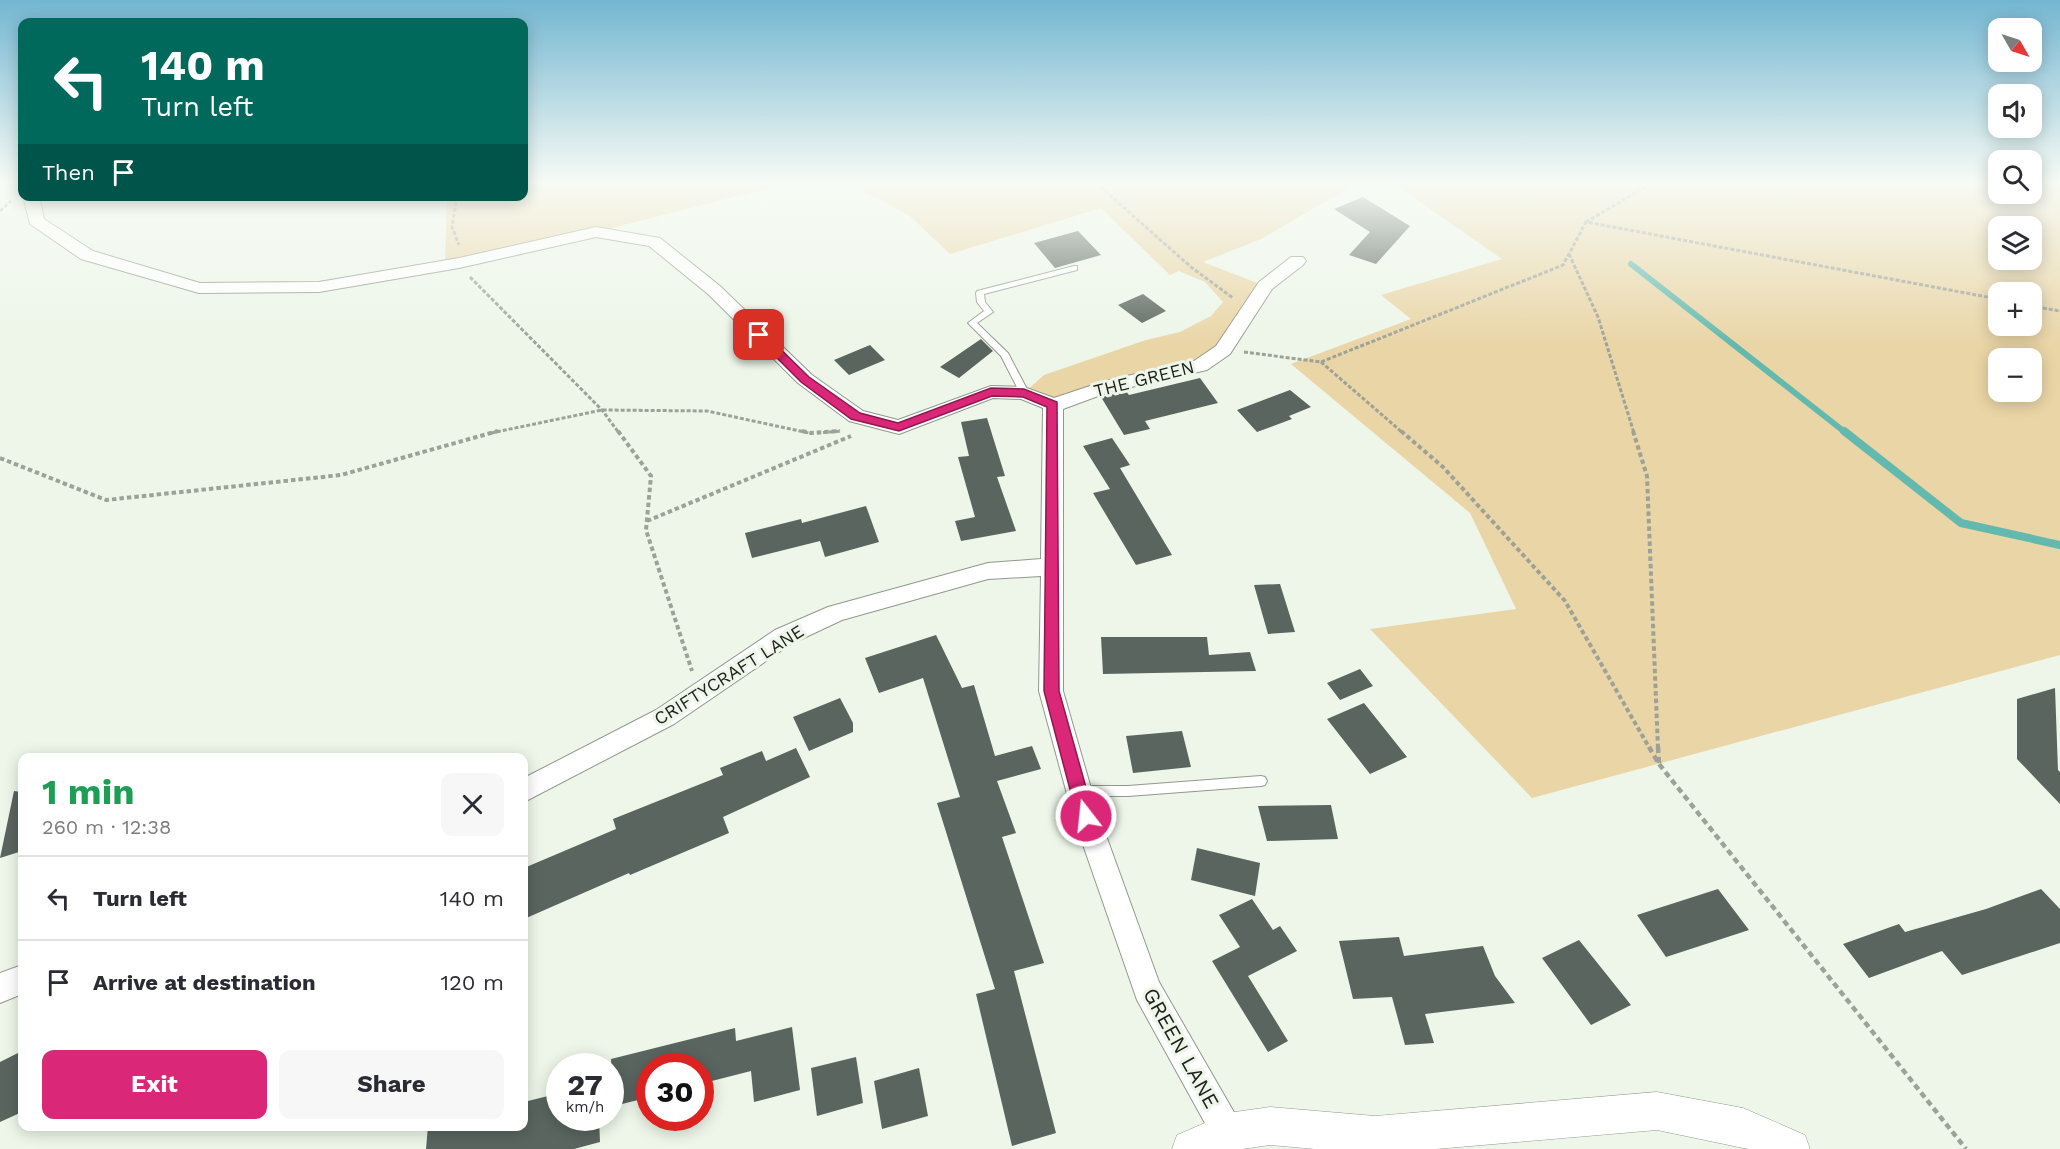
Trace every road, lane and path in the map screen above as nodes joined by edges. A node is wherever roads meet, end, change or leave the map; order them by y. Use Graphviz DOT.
graph roads {
  1 [pos="59,237"];
  2 [pos="455,237"];
  3 [pos="575,237"];
  4 [pos="623,237"];
  5 [pos="1157,237"];
  6 [pos="1578,237"];
  7 [pos="1664,237"];
  8 [pos="1569,254"];
  9 [pos="1297,261"];
  10 [pos="462,262"];
  11 [pos="1074,268"];
  12 [pos="1988,297"];
  13 [pos="2042,308"];
  14 [pos="1250,310"];
  15 [pos="2060,311"];
  16 [pos="1223,350"];
  17 [pos="1321,362"];
  18 [pos="1024,393"];
  19 [pos="1053,405"];
  20 [pos="602,410"];
  21 [pos="899,427"];
  22 [pos="866,430"];
  23 [pos="0,458"];
  24 [pos="647,520"];
  25 [pos="1050,567"];
  26 [pos="703,693"];
  27 [pos="1659,764"];
  28 [pos="1261,781"];
  29 [pos="528,789"];
  30 [pos="1078,791"];
  31 [pos="18,981"];
  32 [pos="0,988"];
  33 [pos="1226,1141"];
  34 [pos="1191,1149"];
  35 [pos="1791,1149"];
  36 [pos="1966,1149"];
  1 -- 10 [label="street"];
  2 -- 10 [label="path"];
  3 -- 10 [label="street"];
  4 -- 21 [label="street"];
  5 -- 14 [label="path"];
  6 -- 8 [label="path"];
  7 -- 12 [label="path"];
  8 -- 17 [label="path"];
  8 -- 27 [label="path"];
  9 -- 14 [label="street, THE GREEN"];
  10 -- 20 [label="path"];
  11 -- 18 [label="lane"];
  13 -- 15 [label="path"];
  14 -- 16 [label="street, THE GREEN"];
  16 -- 17 [label="path"];
  16 -- 19 [label="street, THE GREEN"];
  17 -- 27 [label="path"];
  18 -- 19 [label="street"];
  18 -- 21 [label="street"];
  19 -- 25 [label="street, GREEN LANE"];
  20 -- 22 [label="path"];
  20 -- 23 [label="path"];
  20 -- 24 [label="path"];
  21 -- 22 [label="path"];
  22 -- 24 [label="path"];
  24 -- 26 [label="path"];
  25 -- 26 [label="street, CRIFTYCRAFT LANE"];
  25 -- 30 [label="street, GREEN LANE"];
  26 -- 29 [label="street, CRIFTYCRAFT LANE"];
  27 -- 36 [label="path"];
  28 -- 30 [label="lane"];
  30 -- 33 [label="street, GREEN LANE"];
  31 -- 32 [label="street"];
  33 -- 34 [label="street"];
  33 -- 35 [label="street"];
}
